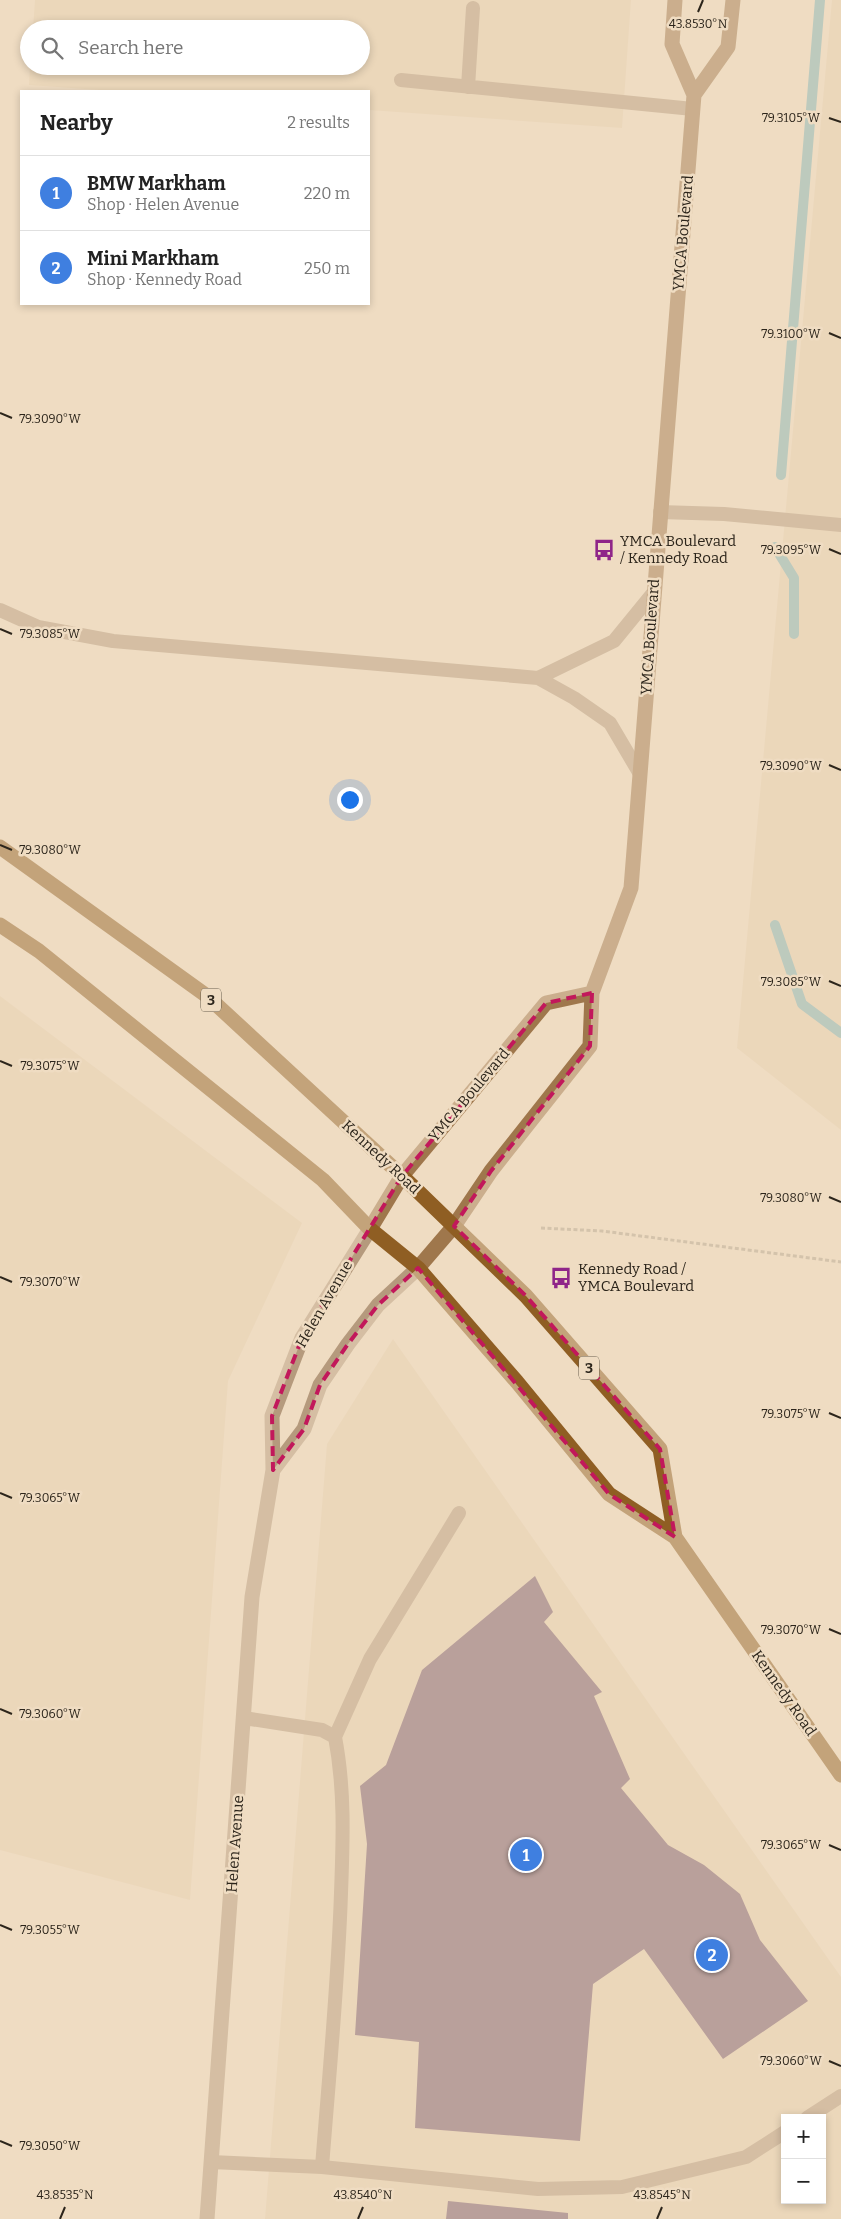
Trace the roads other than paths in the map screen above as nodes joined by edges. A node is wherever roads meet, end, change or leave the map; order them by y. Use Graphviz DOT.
graph roads {
  1 [pos="675,0"];
  2 [pos="733,0"];
  3 [pos="473,8"];
  4 [pos="401,80"];
  5 [pos="468,87"];
  6 [pos="694,102"];
  7 [pos="660,512"];
  8 [pos="841,525"];
  9 [pos="654,592"];
  10 [pos="0,610"];
  11 [pos="538,678"];
  12 [pos="640,774"];
  13 [pos="0,847"];
  14 [pos="0,925"];
  15 [pos="592,993"];
  16 [pos="402,1176"];
  17 [pos="454,1226"];
  18 [pos="370,1229"];
  19 [pos="418,1268"];
  20 [pos="272,1470"];
  21 [pos="458,1513"];
  22 [pos="675,1537"];
  23 [pos="244,1718"];
  24 [pos="335,1737"];
  25 [pos="841,1775"];
  26 [pos="841,2096"];
  27 [pos="813,2114"];
  28 [pos="781,2135"];
  29 [pos="211,2162"];
  30 [pos="322,2167"];
  31 [pos="207,2219"];
  1 -- 6 [label="main road, YMCA Boulevard"];
  2 -- 6 [label="main road"];
  3 -- 5 [label="lane"];
  4 -- 5 [label="lane"];
  5 -- 6 [label="lane"];
  6 -- 7 [label="main road, YMCA Boulevard"];
  7 -- 8 [label="lane"];
  7 -- 9 [label="main road, YMCA Boulevard"];
  9 -- 11 [label="lane"];
  9 -- 12 [label="main road, YMCA Boulevard"];
  10 -- 11 [label="lane"];
  11 -- 12 [label="lane"];
  12 -- 15 [label="main road, YMCA Boulevard"];
  13 -- 16 [label="main road, Kennedy Road / 3"];
  14 -- 18 [label="main road, Kennedy Road / 3"];
  15 -- 16 [label="main road, YMCA Boulevard"];
  15 -- 17 [label="main road, YMCA Boulevard"];
  16 -- 17 [label="main road, Kennedy Road / 3"];
  16 -- 18 [label="main road, YMCA Boulevard"];
  17 -- 19 [label="main road, YMCA Boulevard"];
  17 -- 22 [label="main road, Kennedy Road / 3"];
  18 -- 19 [label="main road, Kennedy Road / 3"];
  18 -- 20 [label="street, Helen Avenue"];
  19 -- 20 [label="street, Helen Avenue"];
  19 -- 22 [label="main road, Kennedy Road / 3"];
  20 -- 23 [label="street, Helen Avenue"];
  21 -- 24 [label="lane"];
  22 -- 25 [label="main road, Kennedy Road / 3"];
  23 -- 24 [label="lane"];
  23 -- 29 [label="street, Helen Avenue"];
  24 -- 30 [label="lane"];
  26 -- 27 [label="lane"];
  28 -- 30 [label="lane"];
  29 -- 30 [label="lane"];
  29 -- 31 [label="street, Helen Avenue"];
}
